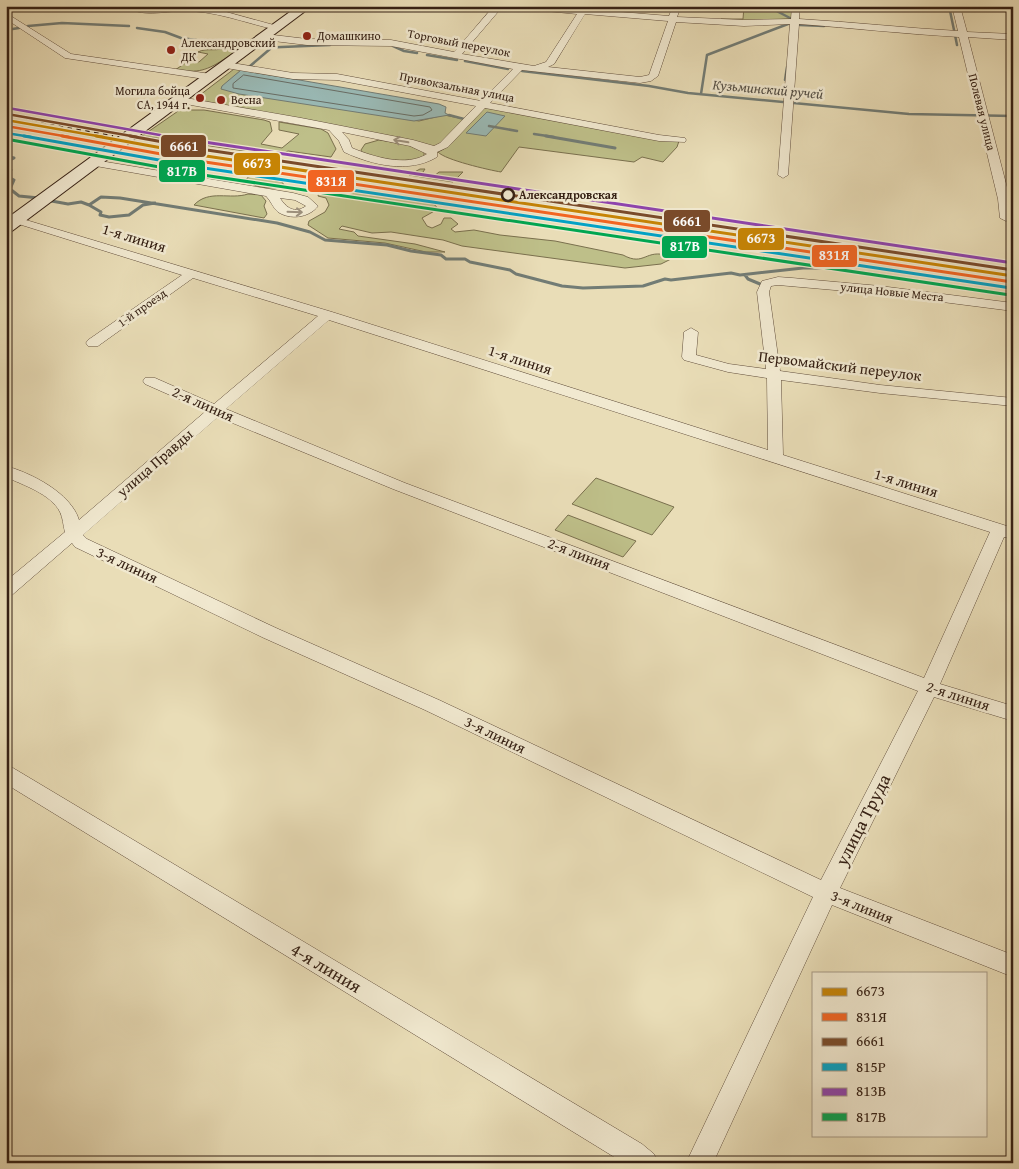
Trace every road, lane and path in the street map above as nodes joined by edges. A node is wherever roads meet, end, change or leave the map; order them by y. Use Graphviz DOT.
graph roads {
  1 [pos="129,6"];
  2 [pos="306,6"];
  3 [pos="499,6"];
  4 [pos="515,6"];
  5 [pos="678,6"];
  6 [pos="796,6"];
  7 [pos="956,6"];
  8 [pos="582,12"];
  9 [pos="6,15"];
  10 [pos="674,19"];
  11 [pos="795,21"];
  12 [pos="277,27"];
  13 [pos="962,34"];
  14 [pos="265,37"];
  15 [pos="1013,37"];
  16 [pos="455,56"];
  17 [pos="226,65"];
  18 [pos="520,67"];
  19 [pos="536,68"];
  20 [pos="212,77"];
  21 [pos="180,100"];
  22 [pos="482,105"];
  23 [pos="333,128"];
  24 [pos="382,138"];
  25 [pos="681,140"];
  26 [pos="431,150"];
  27 [pos="355,154"];
  28 [pos="94,163"];
  29 [pos="783,175"];
  30 [pos="270,193"];
  31 [pos="1006,218"];
  32 [pos="11,223"];
  33 [pos="192,273"];
  34 [pos="1013,307"];
  35 [pos="327,315"];
  36 [pos="691,332"];
  37 [pos="93,343"];
  38 [pos="775,375"];
  39 [pos="150,381"];
  40 [pos="1013,402"];
  41 [pos="215,410"];
  42 [pos="775,459"];
  43 [pos="6,471"];
  44 [pos="1006,532"];
  45 [pos="73,535"];
  46 [pos="6,591"];
  47 [pos="929,688"];
  48 [pos="1013,714"];
  49 [pos="6,774"];
  50 [pos="826,893"];
  51 [pos="1013,966"];
  52 [pos="646,1163"];
  53 [pos="699,1163"];
  1 -- 12 [label="street"];
  2 -- 12 [label="main road"];
  3 -- 16 [label="street"];
  4 -- 8 [label="street"];
  5 -- 10 [label="street"];
  6 -- 11 [label="street"];
  7 -- 13 [label="street, Полевая улица"];
  8 -- 10 [label="street"];
  8 -- 19 [label="street"];
  9 -- 20 [label="street"];
  10 -- 11 [label="street"];
  10 -- 19 [label="street, Торговый переулок"];
  11 -- 13 [label="street"];
  11 -- 29 [label="street"];
  12 -- 14 [label="main road"];
  13 -- 15 [label="street"];
  13 -- 31 [label="street, Полевая улица"];
  14 -- 16 [label="street, Торговый переулок"];
  14 -- 17 [label="main road"];
  16 -- 18 [label="street, Торговый переулок"];
  17 -- 20 [label="main road"];
  17 -- 22 [label="street, Привокзальная улица"];
  18 -- 19 [label="street, Торговый переулок"];
  18 -- 22 [label="street"];
  20 -- 21 [label="main road"];
  21 -- 23 [label="street"];
  21 -- 28 [label="main road"];
  22 -- 25 [label="street, Привокзальная улица"];
  22 -- 26 [label="street"];
  23 -- 24 [label="street"];
  23 -- 27 [label="street"];
  26 -- 24 [label="street, one-way"];
  24 -- 27 [label="street"];
  26 -- 27 [label="street"];
  28 -- 30 [label="street"];
  28 -- 32 [label="main road"];
  32 -- 33 [label="street, 1-я линия"];
  33 -- 35 [label="street, 1-я линия"];
  33 -- 37 [label="street, 1-й проезд"];
  34 -- 38 [label="street, улица Новые Места"];
  35 -- 41 [label="street, улица Правды"];
  35 -- 42 [label="street, 1-я линия"];
  36 -- 38 [label="street, Первомайский переулок"];
  38 -- 40 [label="street, Первомайский переулок"];
  38 -- 42 [label="street"];
  39 -- 41 [label="street, 2-я линия"];
  41 -- 45 [label="street, улица Правды"];
  41 -- 47 [label="street, 2-я линия"];
  42 -- 44 [label="street, 1-я линия"];
  43 -- 45 [label="street"];
  44 -- 47 [label="street, улица Труда"];
  45 -- 46 [label="street, улица Правды"];
  45 -- 50 [label="street, 3-я линия"];
  47 -- 48 [label="street, 2-я линия"];
  47 -- 50 [label="street, улица Труда"];
  49 -- 52 [label="street, 4-я линия"];
  50 -- 51 [label="street, 3-я линия"];
  50 -- 53 [label="street, улица Труда"];
}
